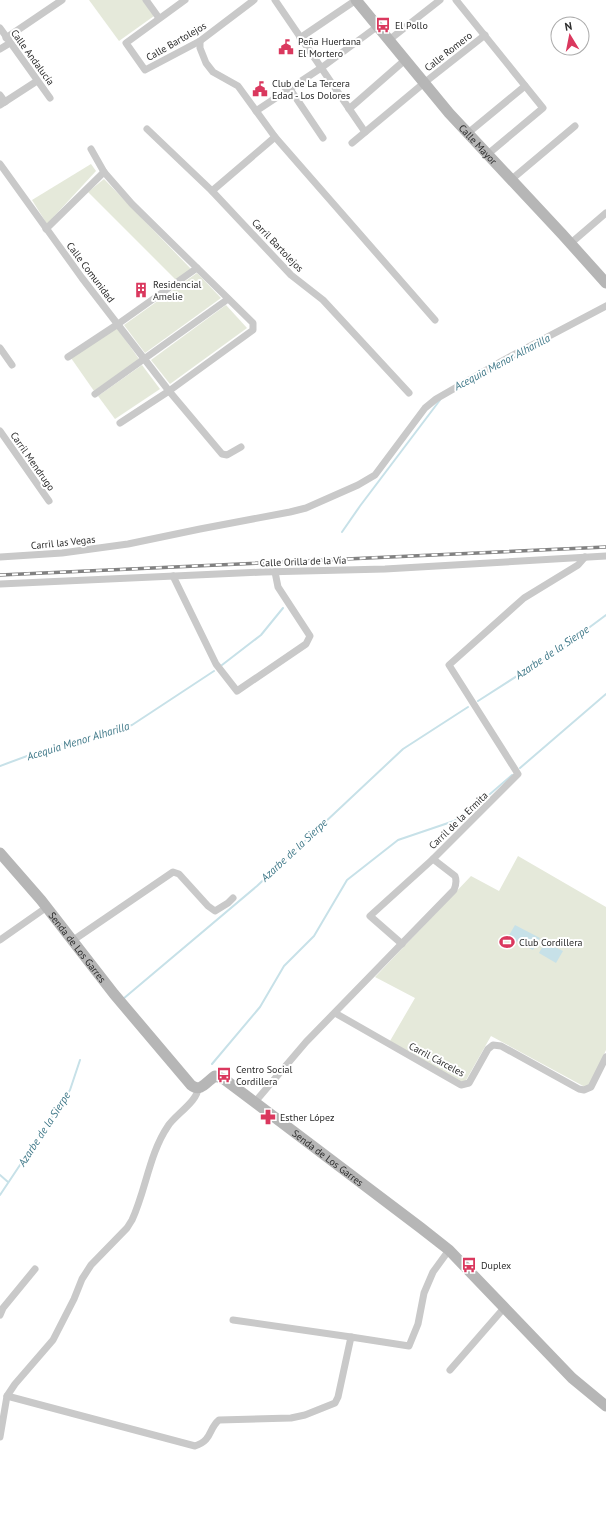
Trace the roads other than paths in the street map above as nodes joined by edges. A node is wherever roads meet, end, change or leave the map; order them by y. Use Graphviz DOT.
graph roads {
  1 [pos="62,0"];
  2 [pos="146,0"];
  3 [pos="185,0"];
  4 [pos="254,0"];
  5 [pos="275,0"];
  6 [pos="356,0"];
  7 [pos="440,0"];
  8 [pos="456,0"];
  9 [pos="159,18"];
  10 [pos="378,26"];
  11 [pos="0,28"];
  12 [pos="484,35"];
  13 [pos="300,38"];
  14 [pos="8,40"];
  15 [pos="389,40"];
  16 [pos="200,41"];
  17 [pos="0,49"];
  18 [pos="404,60"];
  19 [pos="321,68"];
  20 [pos="38,81"];
  21 [pos="424,83"];
  22 [pos="525,86"];
  23 [pos="290,89"];
  24 [pos="0,95"];
  25 [pos="50,98"];
  26 [pos="3,103"];
  27 [pos="349,109"];
  28 [pos="256,112"];
  29 [pos="575,126"];
  30 [pos="147,129"];
  31 [pos="365,132"];
  32 [pos="468,133"];
  33 [pos="275,137"];
  34 [pos="324,138"];
  35 [pos="352,143"];
  36 [pos="91,149"];
  37 [pos="488,154"];
  38 [pos="1,168"];
  39 [pos="104,172"];
  40 [pos="512,179"];
  41 [pos="212,191"];
  42 [pos="606,213"];
  43 [pos="46,229"];
  44 [pos="571,243"];
  45 [pos="196,268"];
  46 [pos="606,283"];
  47 [pos="228,299"];
  48 [pos="606,306"];
  49 [pos="435,320"];
  50 [pos="118,324"];
  51 [pos="0,348"];
  52 [pos="68,357"];
  53 [pos="144,359"];
  54 [pos="12,365"];
  55 [pos="168,391"];
  56 [pos="409,393"];
  57 [pos="95,394"];
  58 [pos="120,423"];
  59 [pos="0,431"];
  60 [pos="241,447"];
  61 [pos="50,501"];
  62 [pos="606,556"];
  63 [pos="0,557"];
  64 [pos="585,557"];
  65 [pos="275,572"];
  66 [pos="174,576"];
  67 [pos="0,584"];
  68 [pos="0,853"];
  69 [pos="433,859"];
  70 [pos="233,898"];
  71 [pos="47,907"];
  72 [pos="0,940"];
  73 [pos="72,941"];
  74 [pos="402,944"];
  75 [pos="335,1013"];
  76 [pos="606,1057"];
  77 [pos="198,1088"];
  78 [pos="254,1102"];
  79 [pos="449,1250"];
  80 [pos="35,1269"];
  81 [pos="504,1308"];
  82 [pos="0,1315"];
  83 [pos="233,1320"];
  84 [pos="351,1337"];
  85 [pos="450,1370"];
  86 [pos="7,1396"];
  87 [pos="606,1406"];
  88 [pos="0,1437"];
  1 -- 14 [label="street"];
  2 -- 9 [label="street"];
  3 -- 9 [label="street"];
  4 -- 16 [label="street, Calle Bartolejos"];
  5 -- 13 [label="street"];
  6 -- 10 [label="street, Calle Mayor"];
  6 -- 13 [label="street"];
  7 -- 15 [label="street"];
  8 -- 12 [label="street"];
  9 -- 16 [label="street, Calle Bartolejos"];
  10 -- 15 [label="street, Calle Mayor"];
  10 -- 19 [label="street"];
  11 -- 14 [label="street, Calle Andalucía"];
  12 -- 21 [label="street, Calle Romero"];
  12 -- 22 [label="street"];
  13 -- 19 [label="street"];
  14 -- 17 [label="street"];
  14 -- 20 [label="street, Calle Andalucía"];
  15 -- 18 [label="street, Calle Mayor"];
  16 -- 28 [label="street"];
  18 -- 21 [label="street, Calle Mayor"];
  18 -- 27 [label="street"];
  19 -- 23 [label="street"];
  19 -- 27 [label="street"];
  20 -- 25 [label="street, Calle Andalucía"];
  20 -- 26 [label="street"];
  21 -- 31 [label="street, Calle Romero"];
  21 -- 32 [label="street, Calle Mayor"];
  22 -- 32 [label="street"];
  22 -- 37 [label="street"];
  23 -- 28 [label="street"];
  23 -- 34 [label="street"];
  24 -- 26 [label="street"];
  27 -- 31 [label="street"];
  28 -- 33 [label="street"];
  29 -- 40 [label="street"];
  30 -- 41 [label="street, Carril Bartolejos"];
  31 -- 35 [label="street, Calle Romero"];
  32 -- 37 [label="street, Calle Mayor"];
  33 -- 41 [label="street"];
  33 -- 49 [label="street"];
  36 -- 39 [label="street"];
  37 -- 40 [label="street, Calle Mayor"];
  38 -- 43 [label="street, Calle Comunidad"];
  39 -- 43 [label="street"];
  39 -- 45 [label="street"];
  40 -- 44 [label="street, Calle Mayor"];
  41 -- 56 [label="street, Carril Bartolejos"];
  42 -- 44 [label="street"];
  43 -- 50 [label="street, Calle Comunidad"];
  44 -- 46 [label="street, Calle Mayor"];
  45 -- 47 [label="street"];
  45 -- 50 [label="street"];
  47 -- 53 [label="street"];
  47 -- 55 [label="street"];
  48 -- 63 [label="street, Carril las Vegas"];
  50 -- 52 [label="street"];
  50 -- 53 [label="street, Calle Comunidad"];
  51 -- 54 [label="street"];
  53 -- 55 [label="street, Calle Comunidad"];
  53 -- 57 [label="street"];
  55 -- 58 [label="street"];
  55 -- 60 [label="street, Calle Comunidad"];
  59 -- 61 [label="street, Carril Mendrugo"];
  62 -- 64 [label="street, Calle Orilla de la Vía"];
  64 -- 65 [label="street, Calle Orilla de la Vía"];
  64 -- 69 [label="street, Carril de la Ermita"];
  65 -- 66 [label="street, Calle Orilla de la Vía"];
  65 -- 66 [label="street"];
  66 -- 67 [label="street, Calle Orilla de la Vía"];
  68 -- 71 [label="street, Senda de Los Garres"];
  69 -- 74 [label="street, Carril de la Ermita"];
  69 -- 74 [label="street"];
  70 -- 73 [label="street"];
  71 -- 72 [label="street"];
  71 -- 73 [label="street, Senda de Los Garres"];
  73 -- 77 [label="street, Senda de Los Garres"];
  74 -- 75 [label="street, Carril de la Ermita"];
  75 -- 76 [label="street, Carril Cárceles"];
  75 -- 78 [label="street, Carril de la Ermita"];
  77 -- 78 [label="street, Senda de Los Garres"];
  77 -- 86 [label="street"];
  78 -- 79 [label="street, Senda de Los Garres"];
  79 -- 81 [label="street, Senda de Los Garres"];
  79 -- 84 [label="street"];
  80 -- 82 [label="street"];
  81 -- 85 [label="street"];
  81 -- 87 [label="street, Senda de Los Garres"];
  83 -- 84 [label="street"];
  84 -- 86 [label="street"];
  86 -- 88 [label="street"];
}
